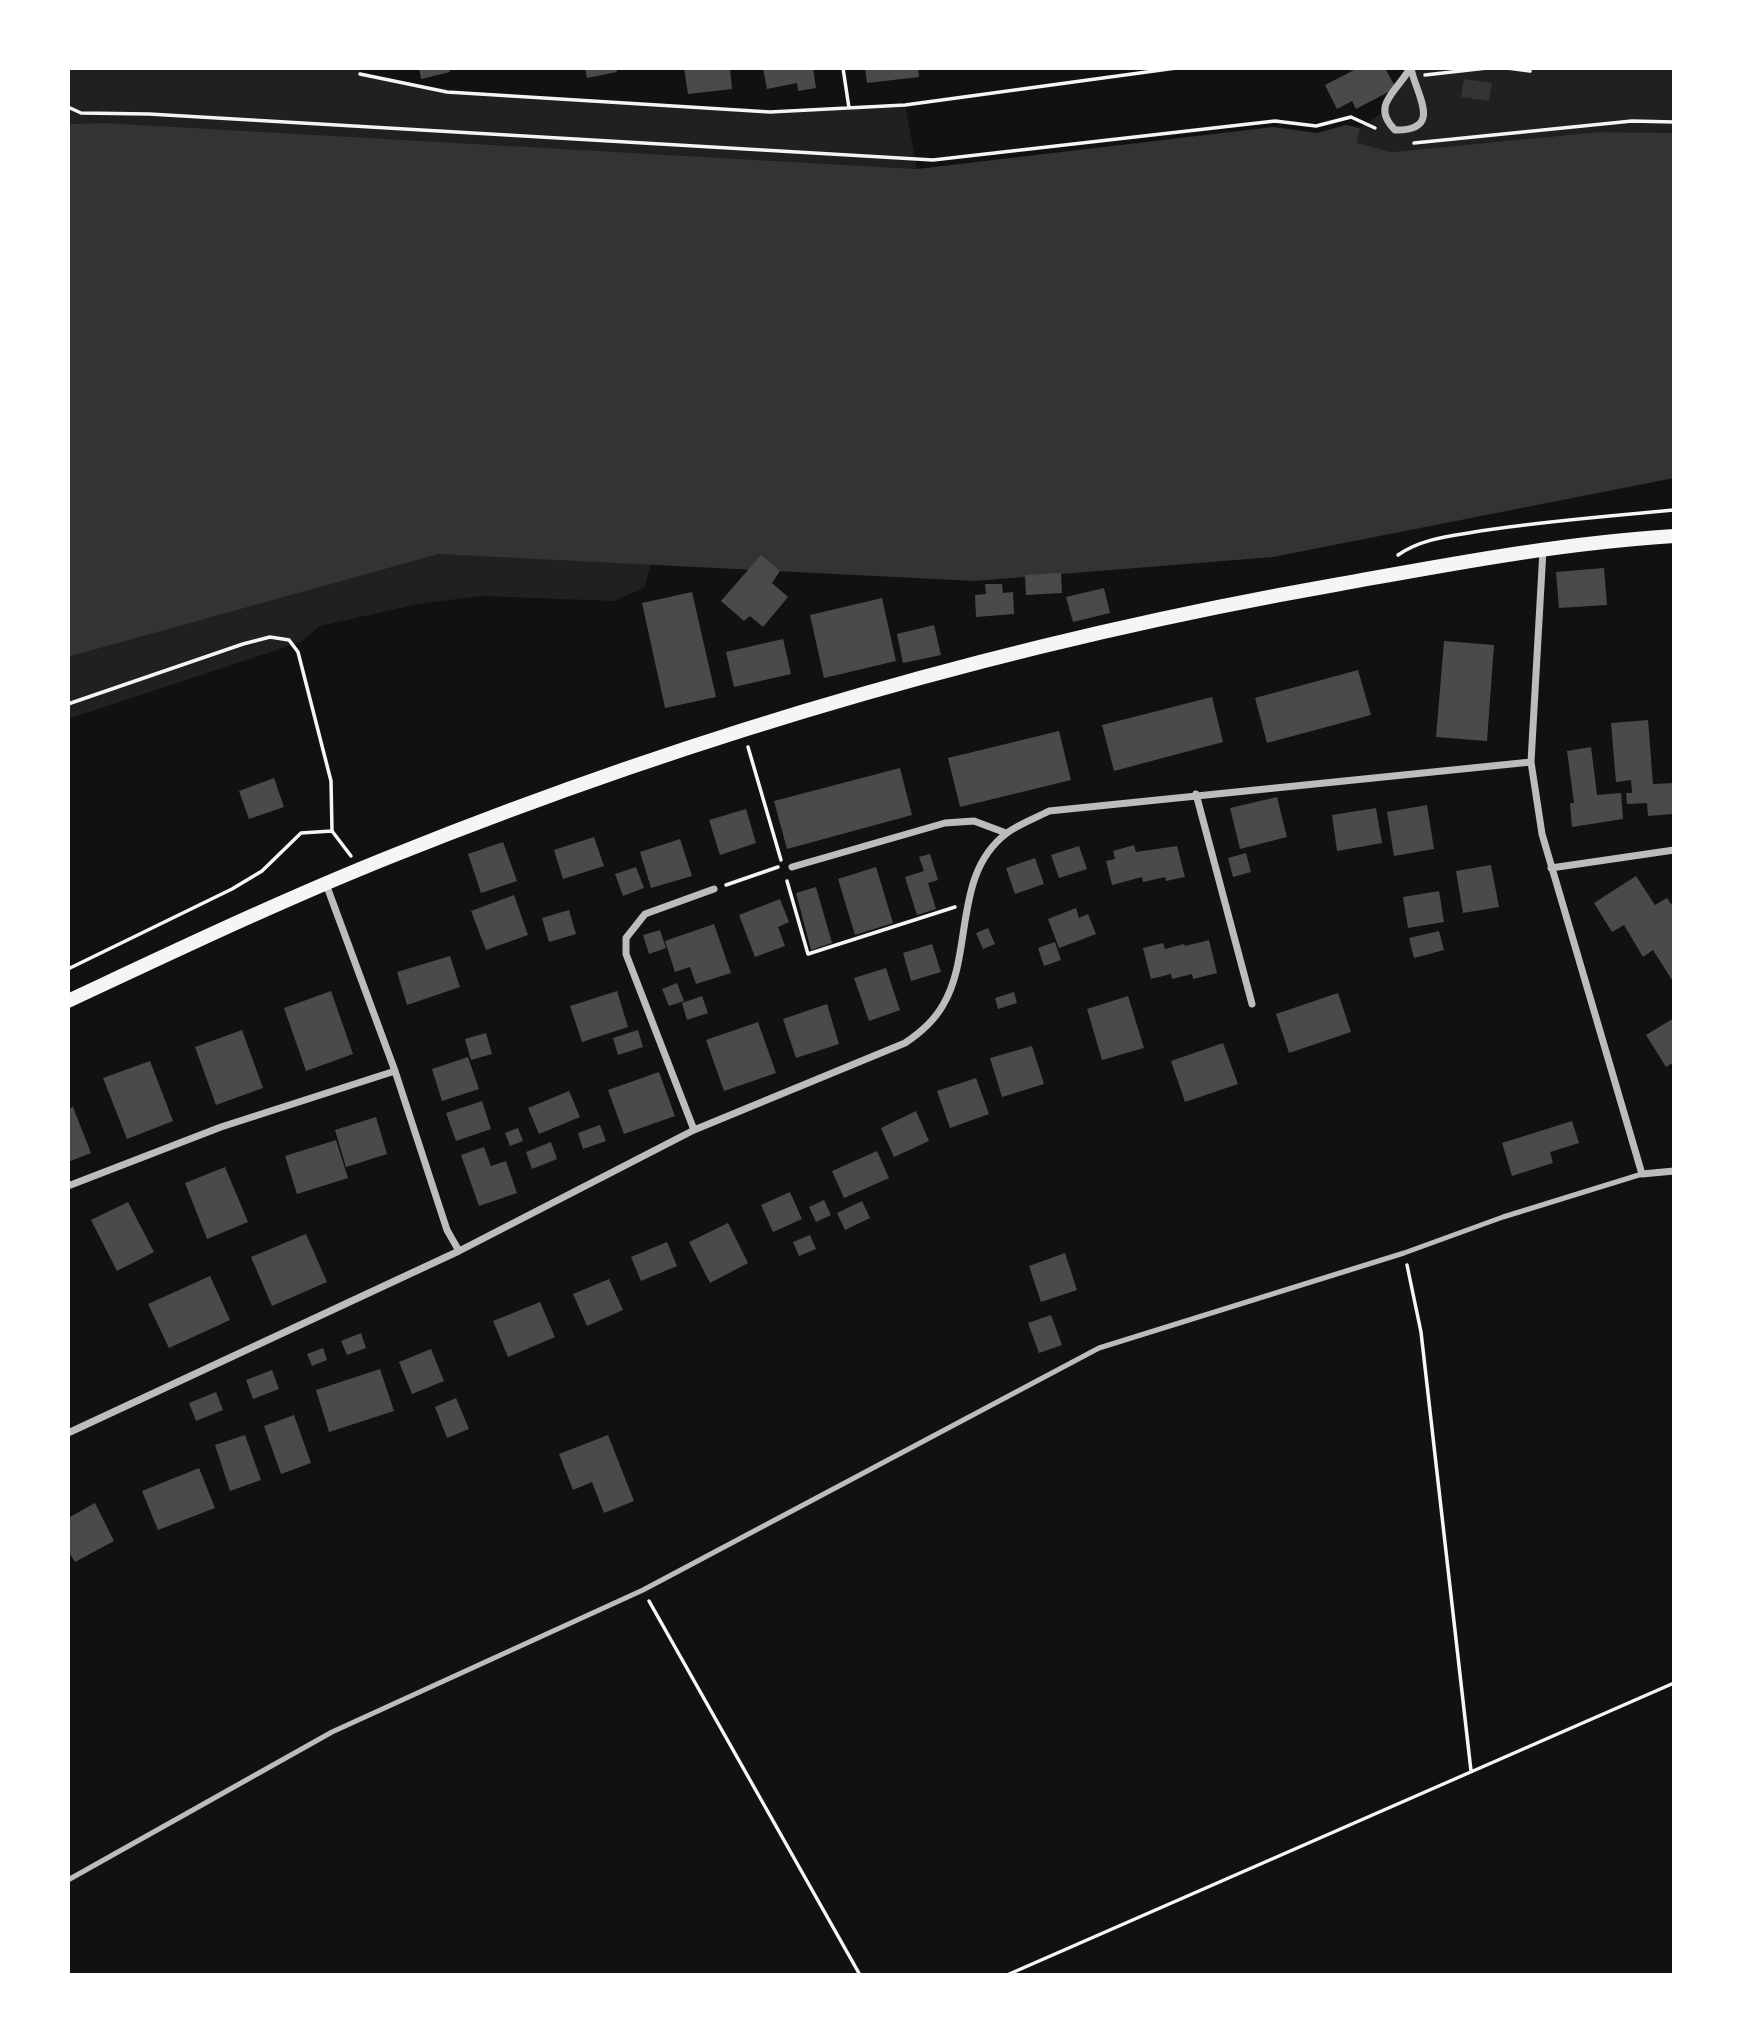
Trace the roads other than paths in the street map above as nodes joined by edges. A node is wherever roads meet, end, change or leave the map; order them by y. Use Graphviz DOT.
graph roads {
  1 [pos="1411,71"];
  2 [pos="1674,536"];
  3 [pos="1543,548"];
  4 [pos="1531,762"];
  5 [pos="1196,794"];
  6 [pos="1006,833"];
  7 [pos="1674,850"];
  8 [pos="792,867"];
  9 [pos="1551,868"];
  10 [pos="326,883"];
  11 [pos="714,890"];
  12 [pos="68,1001"];
  13 [pos="1252,1004"];
  14 [pos="395,1071"];
  15 [pos="694,1130"];
  16 [pos="1674,1171"];
  17 [pos="1642,1174"];
  18 [pos="68,1186"];
  19 [pos="459,1251"];
  20 [pos="68,1433"];
  21 [pos="68,1880"];
  1 -- 1 [label="street"];
  2 -- 3 [label="main road"];
  3 -- 4 [label="street"];
  3 -- 10 [label="main road"];
  4 -- 5 [label="street"];
  4 -- 9 [label="street"];
  5 -- 6 [label="street"];
  5 -- 13 [label="street"];
  6 -- 8 [label="street"];
  6 -- 15 [label="street"];
  7 -- 9 [label="street"];
  9 -- 17 [label="street"];
  10 -- 12 [label="main road"];
  10 -- 14 [label="street"];
  11 -- 15 [label="street"];
  14 -- 18 [label="street"];
  14 -- 19 [label="street"];
  15 -- 19 [label="street"];
  16 -- 17 [label="street"];
  17 -- 21 [label="lane"];
  19 -- 20 [label="street"];
}
